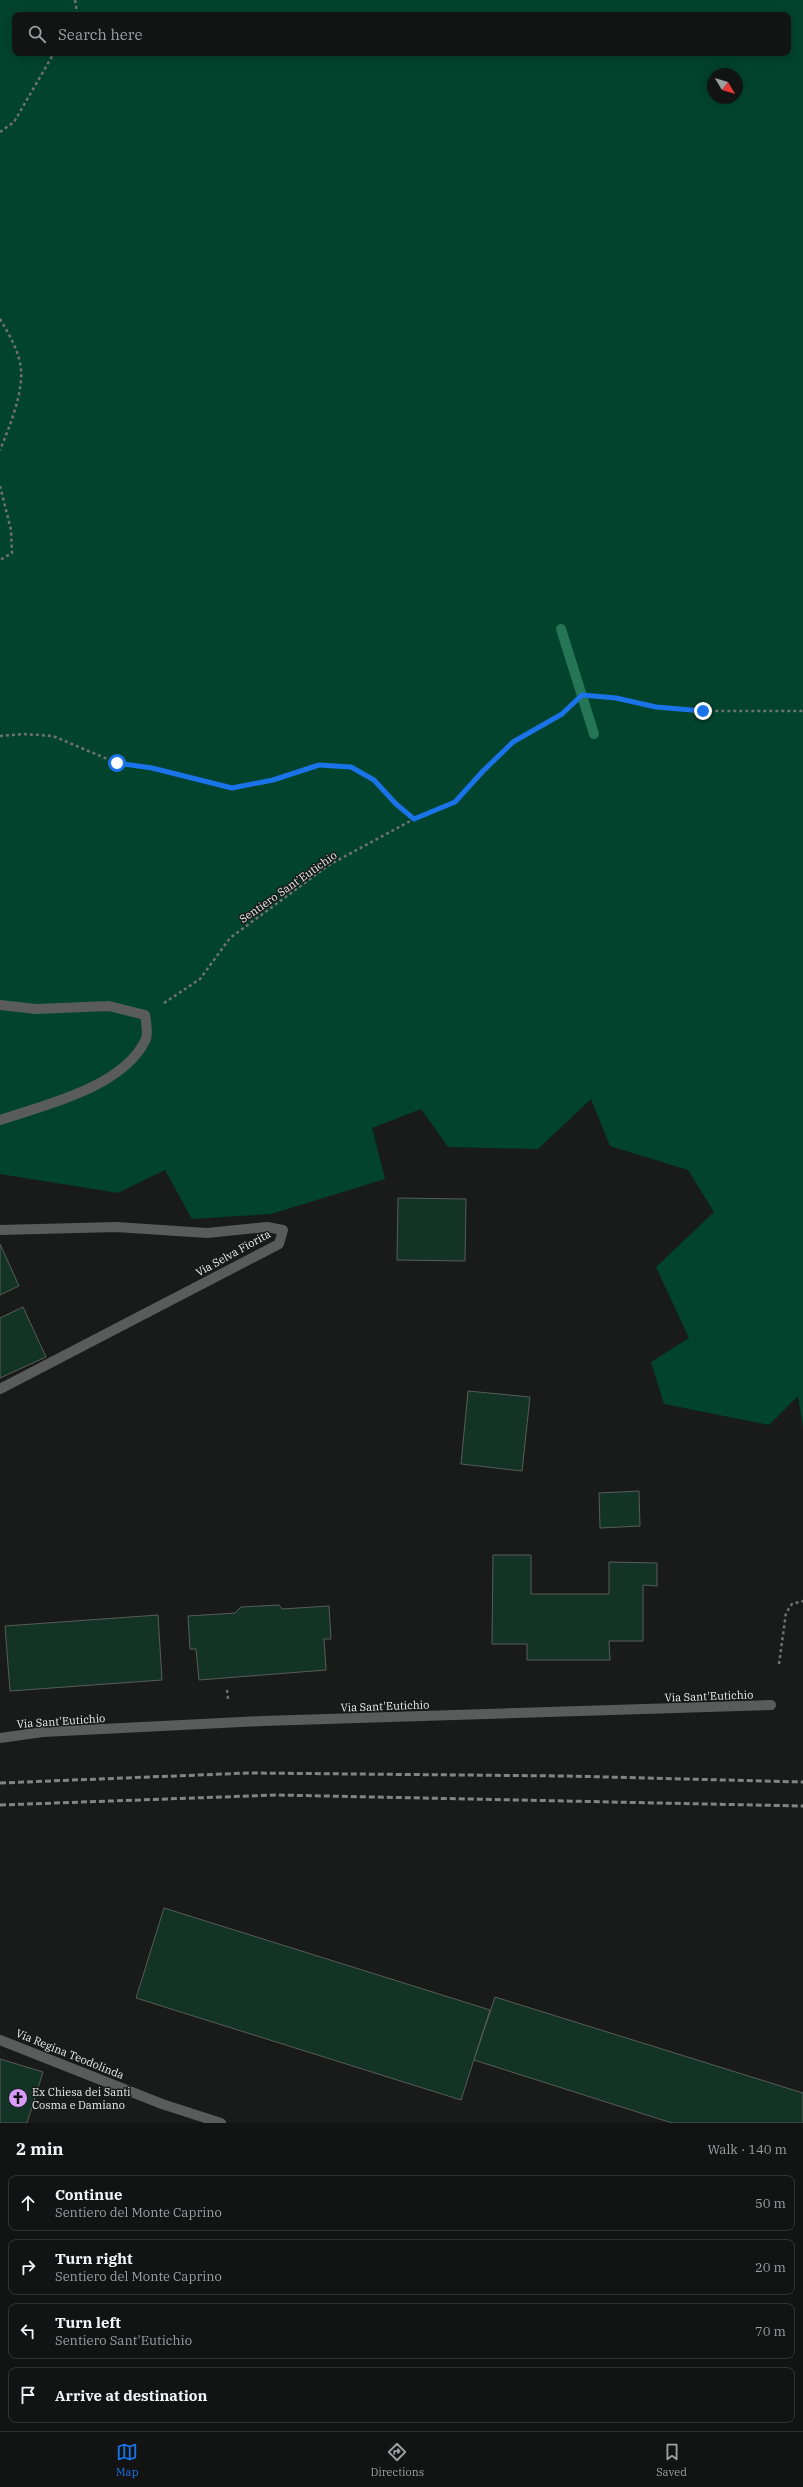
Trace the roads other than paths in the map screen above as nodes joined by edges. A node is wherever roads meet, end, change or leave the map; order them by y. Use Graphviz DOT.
graph roads {
  1 [pos="0,1006"];
  2 [pos="0,1120"];
  3 [pos="0,1230"];
  4 [pos="0,1389"];
  5 [pos="771,1705"];
  6 [pos="0,1738"];
  7 [pos="0,2040"];
  8 [pos="221,2123"];
  1 -- 2 [label="street"];
  3 -- 4 [label="street, Via Selva Fiorita"];
  5 -- 6 [label="street, Via Sant'Eutichio"];
  7 -- 8 [label="street, Via Regina Teodolinda"];
}
